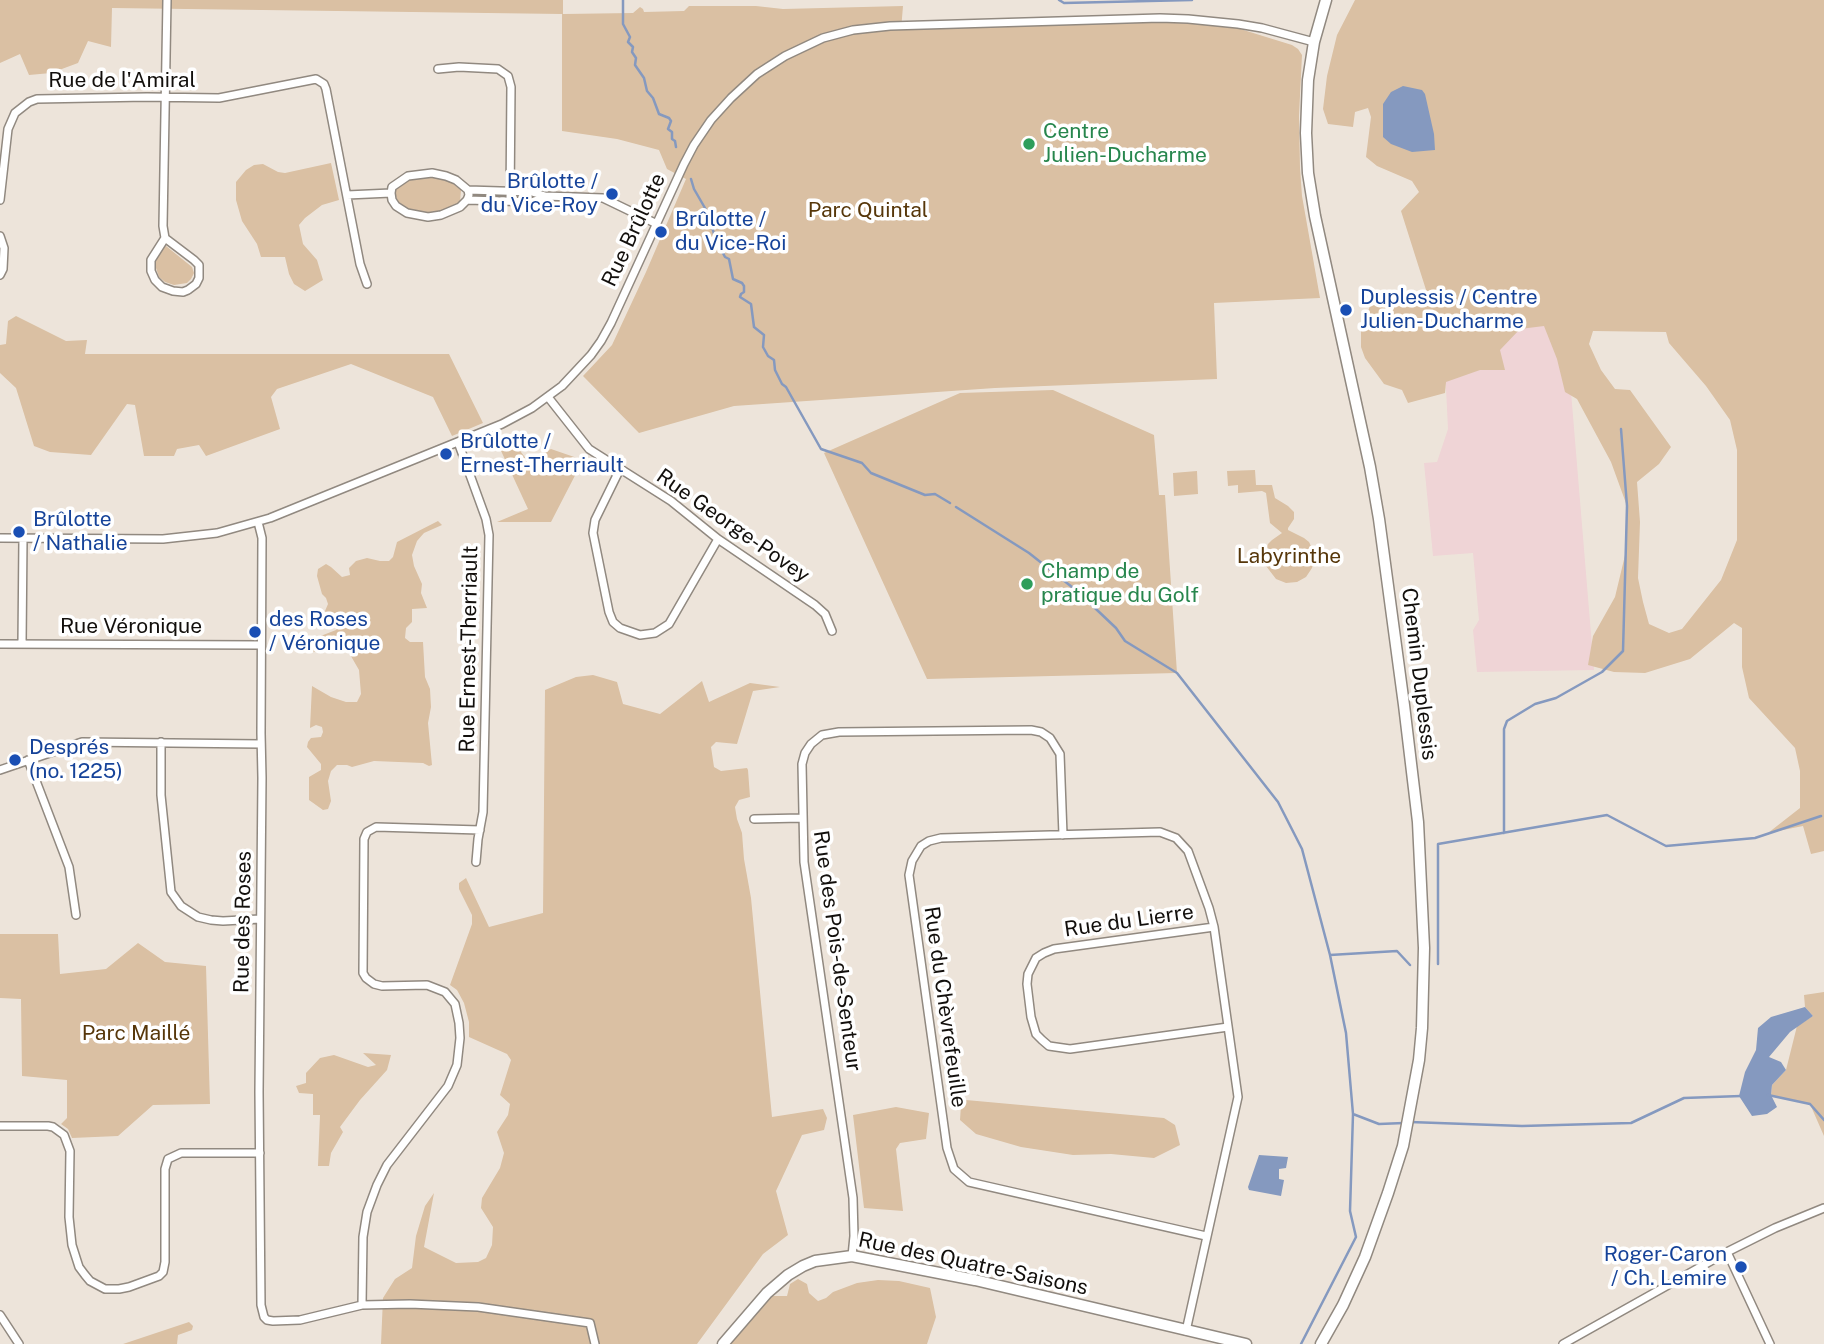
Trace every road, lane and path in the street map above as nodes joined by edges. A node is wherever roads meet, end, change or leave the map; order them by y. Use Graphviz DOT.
graph roads {
  1 [pos="167,0"];
  2 [pos="1326,0"];
  3 [pos="1314,42"];
  4 [pos="438,69"];
  5 [pos="166,98"];
  6 [pos="468,190"];
  7 [pos="510,192"];
  8 [pos="391,194"];
  9 [pos="347,195"];
  10 [pos="545,196"];
  11 [pos="0,200"];
  12 [pos="467,200"];
  13 [pos="510,201"];
  14 [pos="657,224"];
  15 [pos="0,236"];
  16 [pos="164,238"];
  17 [pos="0,275"];
  18 [pos="367,284"];
  19 [pos="548,397"];
  20 [pos="458,442"];
  21 [pos="620,469"];
  22 [pos="258,522"];
  23 [pos="0,538"];
  24 [pos="23,538"];
  25 [pos="718,539"];
  26 [pos="832,631"];
  27 [pos="0,644"];
  28 [pos="22,644"];
  29 [pos="261,645"];
  30 [pos="161,742"];
  31 [pos="261,744"];
  32 [pos="28,760"];
  33 [pos="0,770"];
  34 [pos="802,818"];
  35 [pos="754,819"];
  36 [pos="480,830"];
  37 [pos="1063,835"];
  38 [pos="476,862"];
  39 [pos="76,915"];
  40 [pos="260,919"];
  41 [pos="1214,927"];
  42 [pos="1228,1027"];
  43 [pos="0,1126"];
  44 [pos="260,1153"];
  45 [pos="1824,1208"];
  46 [pos="1206,1236"];
  47 [pos="1727,1252"];
  48 [pos="852,1256"];
  49 [pos="362,1305"];
  50 [pos="0,1315"];
  51 [pos="1186,1331"];
  52 [pos="19,1344"];
  53 [pos="595,1344"];
  54 [pos="723,1344"];
  55 [pos="1246,1344"];
  56 [pos="1321,1344"];
  57 [pos="1563,1344"];
  58 [pos="1770,1344"];
  1 -- 5 [label="street"];
  2 -- 3 [label="street, Chemin Duplessis"];
  3 -- 14 [label="street, Rue Brûlotte"];
  3 -- 56 [label="street, Chemin Duplessis"];
  4 -- 7 [label="street"];
  5 -- 9 [label="street, Rue de l'Amiral"];
  5 -- 11 [label="street, Rue de l'Amiral"];
  5 -- 16 [label="street"];
  6 -- 7 [label="street"];
  6 -- 8 [label="street"];
  6 -- 12 [label="street"];
  7 -- 10 [label="street"];
  7 -- 13 [label="street"];
  8 -- 9 [label="street"];
  8 -- 12 [label="street"];
  9 -- 18 [label="street"];
  10 -- 13 [label="street"];
  10 -- 14 [label="street"];
  12 -- 13 [label="street"];
  14 -- 19 [label="street, Rue Brûlotte"];
  15 -- 17 [label="street"];
  16 -- 16 [label="street"];
  19 -- 20 [label="street, Rue Brûlotte"];
  19 -- 21 [label="street, Rue George-Povey"];
  20 -- 22 [label="street, Rue Brûlotte"];
  20 -- 36 [label="street, Rue Ernest-Therriault"];
  21 -- 25 [label="street, Rue George-Povey"];
  21 -- 25 [label="street"];
  22 -- 24 [label="street, Rue Brûlotte"];
  22 -- 29 [label="street, Rue des Roses"];
  23 -- 24 [label="street, Rue Brûlotte"];
  24 -- 28 [label="street"];
  25 -- 26 [label="street, Rue George-Povey"];
  27 -- 28 [label="street, Rue Véronique"];
  28 -- 29 [label="street, Rue Véronique"];
  29 -- 31 [label="street, Rue des Roses"];
  30 -- 31 [label="street"];
  30 -- 32 [label="street"];
  30 -- 40 [label="street"];
  31 -- 40 [label="street, Rue des Roses"];
  32 -- 33 [label="street"];
  32 -- 39 [label="street"];
  34 -- 35 [label="street"];
  34 -- 37 [label="street, Rue des Pois-de-Senteur"];
  34 -- 48 [label="street, Rue des Pois-de-Senteur"];
  36 -- 38 [label="street, Rue Ernest-Therriault"];
  36 -- 49 [label="street"];
  37 -- 41 [label="street, Rue du Chèvrefeuille"];
  37 -- 46 [label="street, Rue du Chèvrefeuille"];
  40 -- 44 [label="street, Rue des Roses"];
  41 -- 42 [label="street"];
  41 -- 42 [label="street, Rue du Lierre"];
  42 -- 46 [label="street"];
  43 -- 44 [label="street"];
  44 -- 49 [label="street, Rue des Roses"];
  45 -- 47 [label="street"];
  46 -- 51 [label="street"];
  47 -- 57 [label="street"];
  47 -- 58 [label="street"];
  48 -- 51 [label="street, Rue des Quatre-Saisons"];
  48 -- 54 [label="street, Rue des Quatre-Saisons"];
  49 -- 53 [label="street"];
  50 -- 52 [label="street"];
  51 -- 55 [label="street, Rue des Quatre-Saisons"];
}
